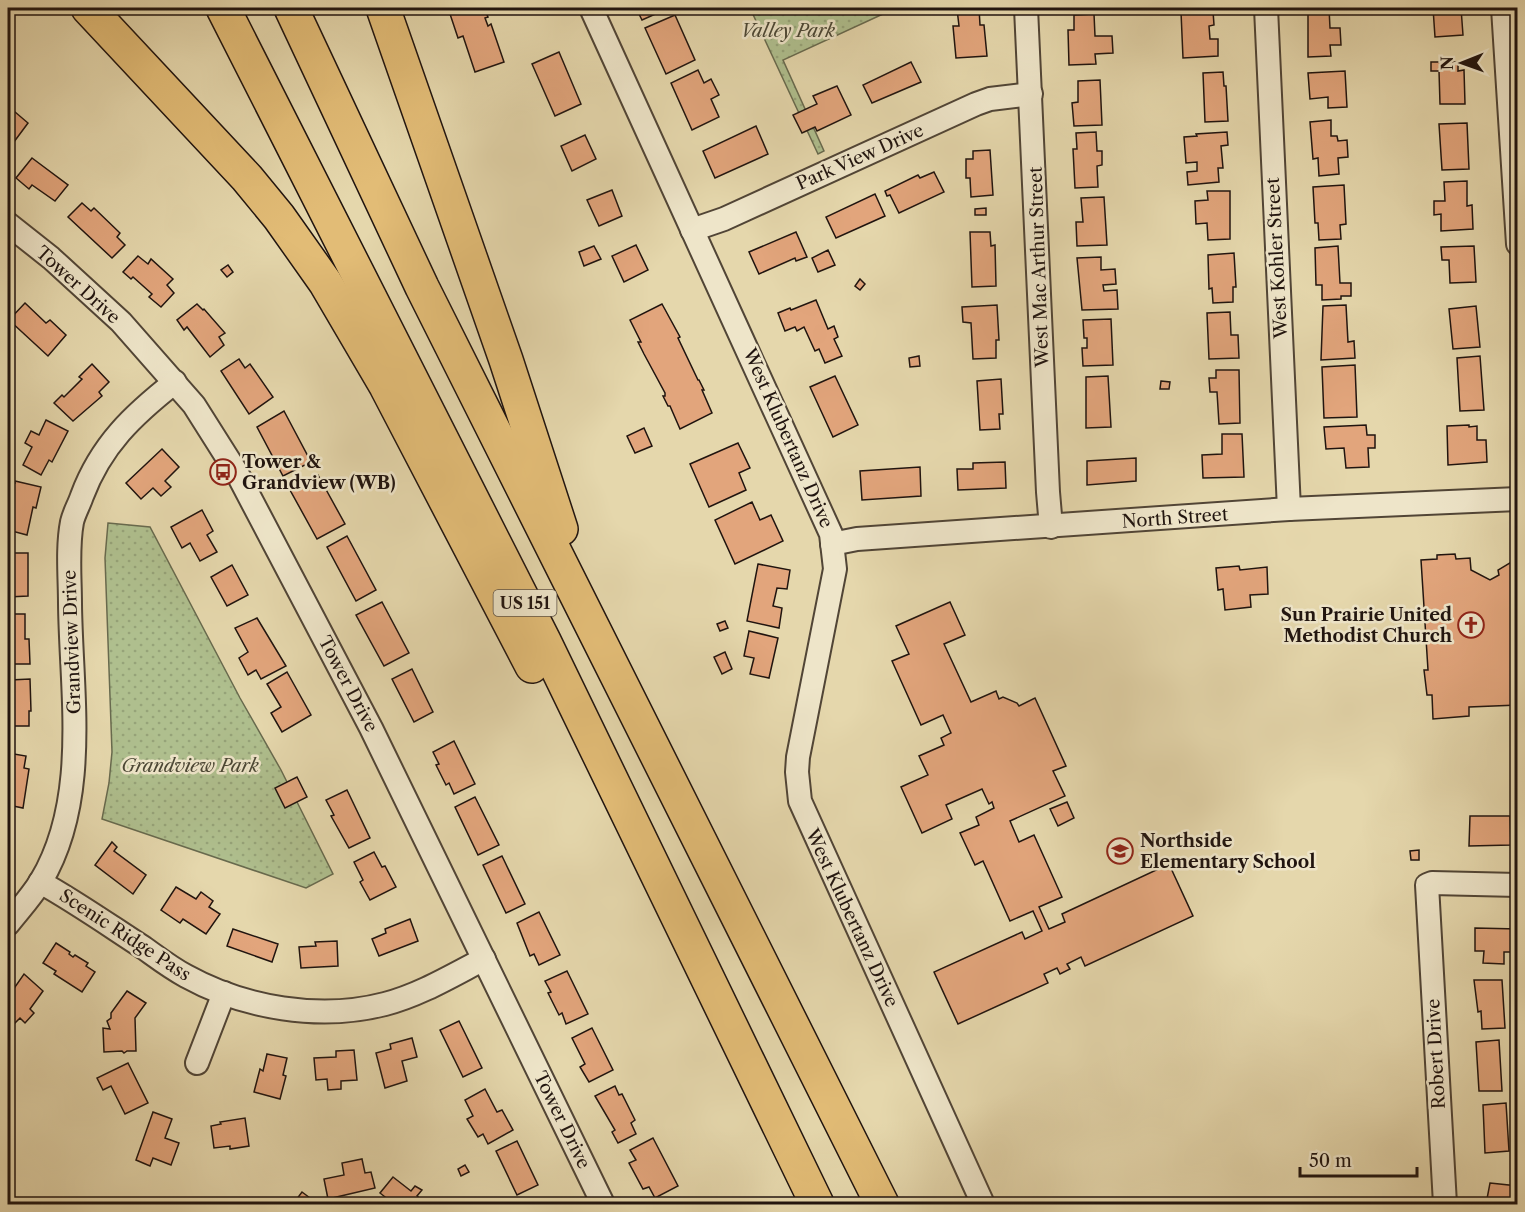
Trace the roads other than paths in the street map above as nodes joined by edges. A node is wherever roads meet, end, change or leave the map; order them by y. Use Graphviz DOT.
graph roads {
  1 [pos="88,8"];
  2 [pos="223,8"];
  3 [pos="291,8"];
  4 [pos="383,8"];
  5 [pos="591,8"];
  6 [pos="1026,8"];
  7 [pos="1266,8"];
  8 [pos="1503,8"];
  9 [pos="1031,94"];
  10 [pos="8,224"];
  11 [pos="692,230"];
  12 [pos="1518,244"];
  13 [pos="175,382"];
  14 [pos="1518,499"];
  15 [pos="1289,510"];
  16 [pos="1051,527"];
  17 [pos="832,544"];
  18 [pos="684,808"];
  19 [pos="40,882"];
  20 [pos="1518,885"];
  21 [pos="8,924"];
  22 [pos="484,958"];
  23 [pos="224,993"];
  24 [pos="724,1013"];
  25 [pos="197,1063"];
  26 [pos="979,1195"];
  27 [pos="603,1204"];
  28 [pos="817,1204"];
  29 [pos="882,1204"];
  30 [pos="1445,1204"];
  1 -- 24 [label="highway"];
  2 -- 24 [label="highway, US 151"];
  3 -- 18 [label="highway, US 151"];
  4 -- 18 [label="highway"];
  5 -- 11 [label="street, West Klubertanz Drive"];
  6 -- 9 [label="street, West Mac Arthur Street"];
  7 -- 15 [label="street, West Kohler Street"];
  8 -- 12 [label="street"];
  9 -- 11 [label="street, Park View Drive"];
  9 -- 16 [label="street, West Mac Arthur Street"];
  10 -- 13 [label="street, Tower Drive"];
  11 -- 17 [label="street, West Klubertanz Drive"];
  13 -- 19 [label="street, Grandview Drive"];
  13 -- 22 [label="street, Tower Drive"];
  14 -- 15 [label="street, North Street"];
  15 -- 16 [label="street, North Street"];
  16 -- 17 [label="street, North Street"];
  17 -- 26 [label="street, West Klubertanz Drive"];
  18 -- 29 [label="highway, US 151"];
  19 -- 21 [label="street, Grandview Drive"];
  19 -- 23 [label="street, Scenic Ridge Pass"];
  20 -- 30 [label="street, Robert Drive"];
  22 -- 23 [label="street, Scenic Ridge Pass"];
  22 -- 27 [label="street, Tower Drive"];
  23 -- 25 [label="street"];
  24 -- 28 [label="highway, US 151"];
}
